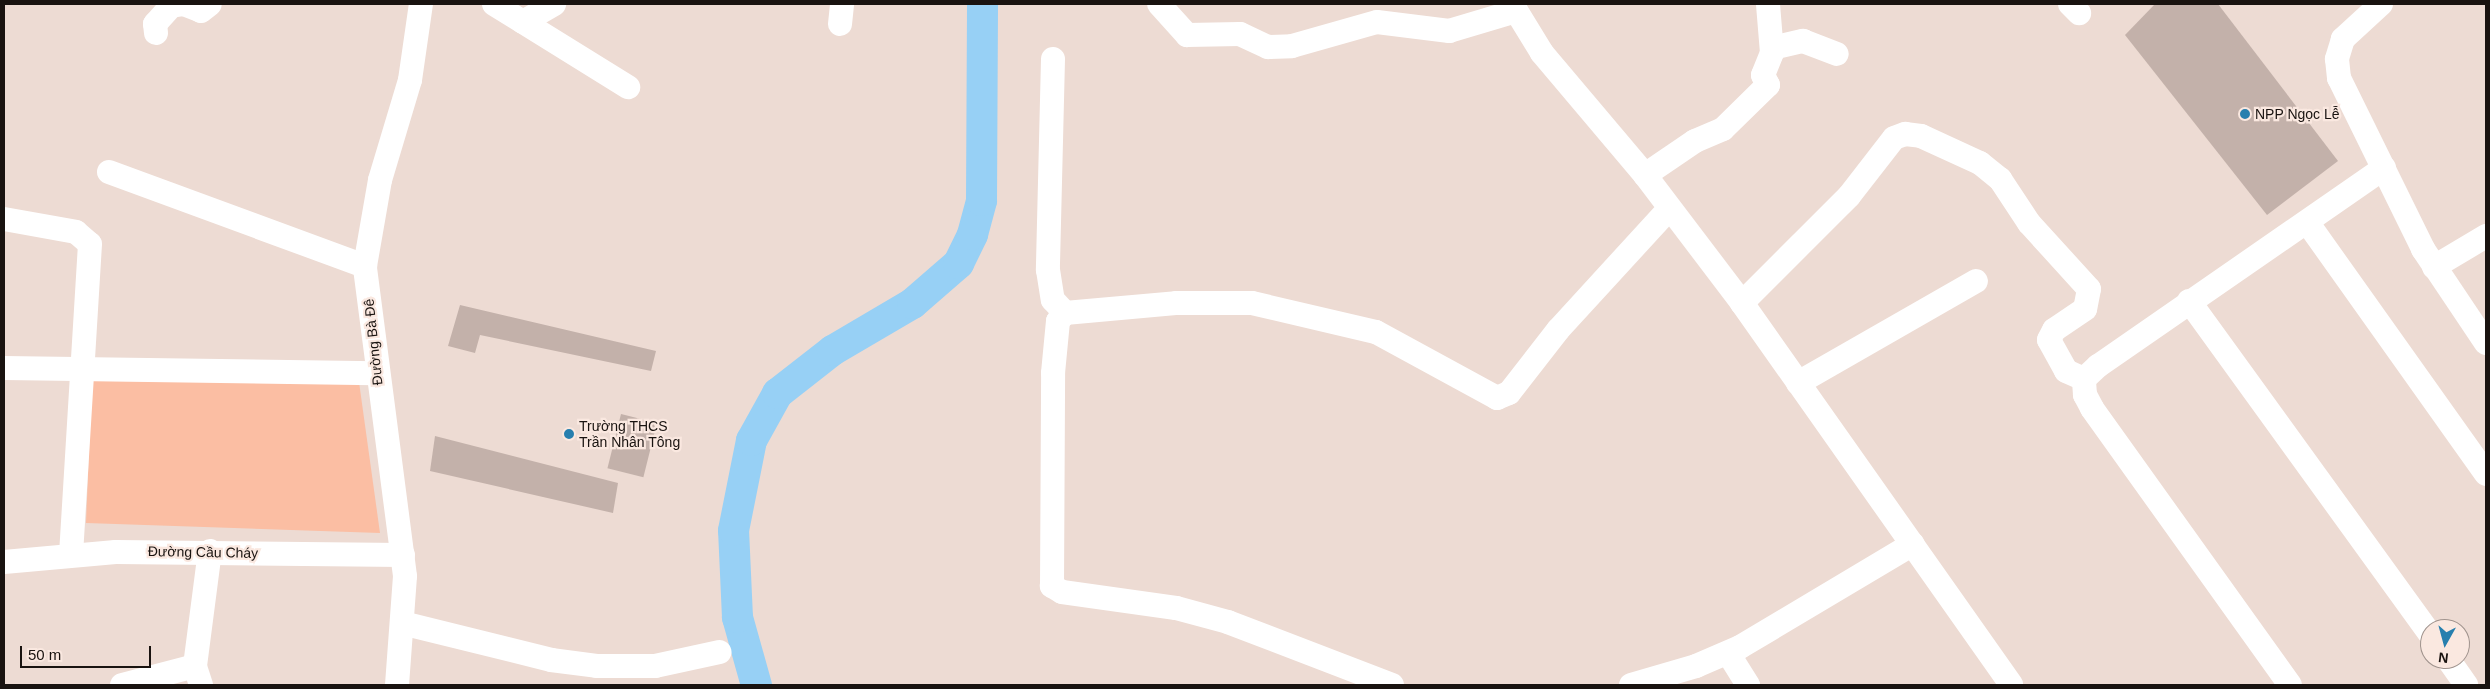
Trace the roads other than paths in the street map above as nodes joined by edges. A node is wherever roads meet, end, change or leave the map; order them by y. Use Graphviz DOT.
graph roads {
  1 [pos="210,4"];
  2 [pos="421,4"];
  3 [pos="494,4"];
  4 [pos="554,4"];
  5 [pos="1159,4"];
  6 [pos="1768,4"];
  7 [pos="2381,4"];
  8 [pos="1514,7"];
  9 [pos="523,22"];
  10 [pos="156,33"];
  11 [pos="1772,48"];
  12 [pos="1837,54"];
  13 [pos="1052,59"];
  14 [pos="628,88"];
  15 [pos="2384,168"];
  16 [pos="109,172"];
  17 [pos="1645,175"];
  18 [pos="1669,209"];
  19 [pos="4,219"];
  20 [pos="2307,222"];
  21 [pos="2486,236"];
  22 [pos="365,266"];
  23 [pos="2434,267"];
  24 [pos="1976,281"];
  25 [pos="2189,302"];
  26 [pos="1742,303"];
  27 [pos="1065,313"];
  28 [pos="2485,336"];
  29 [pos="4,368"];
  30 [pos="81,371"];
  31 [pos="376,373"];
  32 [pos="2084,379"];
  33 [pos="1798,383"];
  34 [pos="2486,474"];
  35 [pos="1913,544"];
  36 [pos="210,551"];
  37 [pos="71,554"];
  38 [pos="403,555"];
  39 [pos="4,562"];
  40 [pos="2420,620"];
  41 [pos="402,623"];
  42 [pos="720,652"];
  43 [pos="1728,653"];
  44 [pos="2455,669"];
  45 [pos="198,676"];
  46 [pos="122,685"];
  47 [pos="397,685"];
  48 [pos="1392,685"];
  49 [pos="1631,685"];
  50 [pos="1748,685"];
  51 [pos="2010,685"];
  52 [pos="2290,685"];
  53 [pos="2466,685"];
  1 -- 10 [label="street"];
  2 -- 22 [label="street, Đường Bà Đê"];
  3 -- 9 [label="street"];
  4 -- 9 [label="street"];
  5 -- 8 [label="street"];
  6 -- 11 [label="street"];
  7 -- 15 [label="street"];
  8 -- 17 [label="street"];
  9 -- 14 [label="street"];
  11 -- 12 [label="street"];
  11 -- 17 [label="street"];
  13 -- 27 [label="street"];
  15 -- 20 [label="street"];
  15 -- 23 [label="street"];
  16 -- 22 [label="street"];
  17 -- 18 [label="street"];
  18 -- 26 [label="street"];
  18 -- 27 [label="street"];
  19 -- 30 [label="street"];
  20 -- 25 [label="street"];
  20 -- 34 [label="street"];
  21 -- 23 [label="street"];
  22 -- 31 [label="street, Đường Bà Đê"];
  23 -- 28 [label="street"];
  24 -- 33 [label="street"];
  25 -- 32 [label="street"];
  25 -- 40 [label="street"];
  26 -- 32 [label="street"];
  26 -- 33 [label="street"];
  27 -- 48 [label="street"];
  29 -- 30 [label="street"];
  30 -- 31 [label="street"];
  30 -- 37 [label="street"];
  31 -- 38 [label="street, Đường Bà Đê"];
  32 -- 52 [label="street"];
  33 -- 35 [label="street"];
  35 -- 43 [label="street"];
  35 -- 51 [label="street"];
  36 -- 37 [label="street, Đường Cầu Cháy"];
  36 -- 38 [label="street, Đường Cầu Cháy"];
  36 -- 45 [label="street"];
  37 -- 39 [label="street, Đường Cầu Cháy"];
  38 -- 41 [label="street, Đường Bà Đê"];
  41 -- 42 [label="street"];
  41 -- 47 [label="street, Đường Bà Đê"];
  43 -- 49 [label="street"];
  43 -- 50 [label="street"];
  44 -- 53 [label="street"];
  45 -- 46 [label="street"];
}
